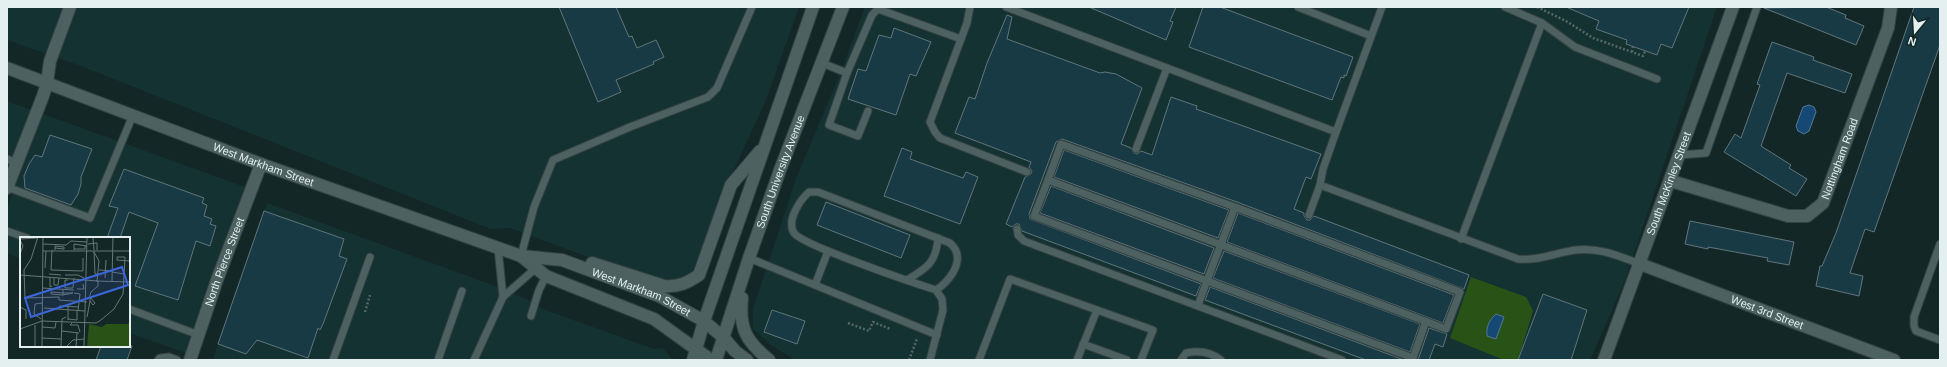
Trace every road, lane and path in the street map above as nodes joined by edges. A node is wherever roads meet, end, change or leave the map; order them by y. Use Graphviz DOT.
graph roads {
  1 [pos="70,7"];
  2 [pos="752,7"];
  3 [pos="813,7"];
  4 [pos="843,7"];
  5 [pos="970,7"];
  6 [pos="1006,7"];
  7 [pos="1298,7"];
  8 [pos="1382,7"];
  9 [pos="1505,7"];
  10 [pos="1537,7"];
  11 [pos="1733,7"];
  12 [pos="1757,7"];
  13 [pos="1891,7"];
  14 [pos="1542,23"];
  15 [pos="1371,36"];
  16 [pos="961,39"];
  17 [pos="1633,46"];
  18 [pos="1645,51"];
  19 [pos="1632,52"];
  20 [pos="822,63"];
  21 [pos="7,68"];
  22 [pos="1167,68"];
  23 [pos="847,73"];
  24 [pos="1656,78"];
  25 [pos="47,83"];
  26 [pos="868,111"];
  27 [pos="133,116"];
  28 [pos="1336,132"];
  29 [pos="765,146"];
  30 [pos="1136,150"];
  31 [pos="1680,155"];
  32 [pos="12,161"];
  33 [pos="261,164"];
  34 [pos="1027,172"];
  35 [pos="1048,180"];
  36 [pos="1671,181"];
  37 [pos="1320,185"];
  38 [pos="7,187"];
  39 [pos="1235,207"];
  40 [pos="1309,215"];
  41 [pos="1017,229"];
  42 [pos="7,231"];
  43 [pos="24,237"];
  44 [pos="938,238"];
  45 [pos="1461,239"];
  46 [pos="1221,244"];
  47 [pos="1940,244"];
  48 [pos="498,248"];
  49 [pos="828,250"];
  50 [pos="521,256"];
  51 [pos="370,257"];
  52 [pos="749,258"];
  53 [pos="562,260"];
  54 [pos="1640,264"];
  55 [pos="536,268"];
  56 [pos="745,271"];
  57 [pos="546,276"];
  58 [pos="907,280"];
  59 [pos="1207,281"];
  60 [pos="815,285"];
  61 [pos="936,290"];
  62 [pos="462,291"];
  63 [pos="370,295"];
  64 [pos="503,297"];
  65 [pos="1198,306"];
  66 [pos="130,309"];
  67 [pos="1097,310"];
  68 [pos="365,312"];
  69 [pos="531,316"];
  70 [pos="704,321"];
  71 [pos="1426,321"];
  72 [pos="848,323"];
  73 [pos="890,329"];
  74 [pos="199,335"];
  75 [pos="937,335"];
  76 [pos="724,338"];
  77 [pos="916,339"];
  78 [pos="1940,340"];
  79 [pos="1083,344"];
  80 [pos="694,354"];
  81 [pos="193,359"];
  82 [pos="158,360"];
  83 [pos="178,360"];
  84 [pos="333,360"];
  85 [pos="438,360"];
  86 [pos="474,360"];
  87 [pos="711,360"];
  88 [pos="716,360"];
  89 [pos="747,360"];
  90 [pos="770,360"];
  91 [pos="908,360"];
  92 [pos="930,360"];
  93 [pos="979,360"];
  94 [pos="1078,360"];
  95 [pos="1127,360"];
  96 [pos="1141,360"];
  97 [pos="1180,360"];
  98 [pos="1221,360"];
  99 [pos="1342,360"];
  100 [pos="1604,360"];
  101 [pos="1894,360"];
  1 -- 25 [label="main road"];
  2 -- 50 [label="lane"];
  3 -- 29 [label="main road, South University Avenue"];
  4 -- 20 [label="main road, South University Avenue"];
  5 -- 16 [label="lane"];
  6 -- 22 [label="lane"];
  7 -- 15 [label="lane"];
  8 -- 15 [label="lane"];
  9 -- 14 [label="lane"];
  10 -- 19 [label="path"];
  11 -- 31 [label="main road, South McKinley Street"];
  12 -- 31 [label="lane"];
  13 -- 36 [label="main road, Nottingham Road"];
  14 -- 24 [label="lane"];
  14 -- 45 [label="lane"];
  15 -- 28 [label="lane"];
  16 -- 23 [label="lane"];
  16 -- 34 [label="lane"];
  17 -- 19 [label="path"];
  18 -- 19 [label="path"];
  20 -- 23 [label="lane"];
  20 -- 52 [label="main road, South University Avenue"];
  21 -- 25 [label="main road, West Markham Street"];
  22 -- 28 [label="lane"];
  22 -- 30 [label="lane"];
  23 -- 26 [label="lane"];
  25 -- 27 [label="main road, West Markham Street"];
  25 -- 32 [label="main road"];
  27 -- 33 [label="main road, West Markham Street"];
  27 -- 38 [label="lane"];
  28 -- 37 [label="lane"];
  29 -- 53 [label="main road"];
  29 -- 70 [label="main road, South University Avenue"];
  31 -- 36 [label="main road, South McKinley Street"];
  32 -- 38 [label="main road"];
  33 -- 48 [label="main road, West Markham Street"];
  33 -- 74 [label="main road, North Pierce Street"];
  35 -- 39 [label="lane"];
  35 -- 46 [label="lane"];
  35 -- 59 [label="lane"];
  36 -- 54 [label="main road, South McKinley Street"];
  37 -- 40 [label="lane"];
  37 -- 45 [label="lane"];
  39 -- 46 [label="lane"];
  39 -- 71 [label="lane"];
  41 -- 65 [label="lane"];
  42 -- 43 [label="lane"];
  44 -- 49 [label="lane"];
  44 -- 58 [label="lane"];
  44 -- 61 [label="lane"];
  45 -- 54 [label="lane"];
  46 -- 59 [label="lane"];
  46 -- 71 [label="lane"];
  47 -- 78 [label="lane"];
  48 -- 50 [label="main road, West Markham Street"];
  48 -- 64 [label="lane"];
  49 -- 58 [label="lane"];
  49 -- 60 [label="lane"];
  50 -- 53 [label="main road, West Markham Street"];
  50 -- 55 [label="main road, West Markham Street"];
  51 -- 84 [label="lane"];
  52 -- 56 [label="main road, South University Avenue"];
  52 -- 60 [label="lane"];
  53 -- 70 [label="main road, West Markham Street"];
  54 -- 100 [label="main road, South McKinley Street"];
  54 -- 101 [label="main road, West 3rd Street"];
  55 -- 57 [label="main road, West Markham Street"];
  55 -- 64 [label="lane"];
  56 -- 76 [label="main road, South University Avenue"];
  56 -- 90 [label="main road"];
  57 -- 69 [label="lane"];
  57 -- 80 [label="main road, West Markham Street"];
  58 -- 61 [label="lane"];
  59 -- 65 [label="lane"];
  59 -- 71 [label="lane"];
  60 -- 75 [label="lane"];
  61 -- 75 [label="lane"];
  62 -- 85 [label="lane"];
  63 -- 68 [label="path"];
  64 -- 86 [label="lane"];
  65 -- 99 [label="lane"];
  66 -- 74 [label="lane"];
  67 -- 79 [label="lane"];
  67 -- 93 [label="lane"];
  67 -- 96 [label="lane"];
  70 -- 76 [label="main road, West Markham Street"];
  70 -- 80 [label="main road, South University Avenue"];
  72 -- 73 [label="path"];
  74 -- 81 [label="main road, North Pierce Street"];
  75 -- 92 [label="lane"];
  76 -- 88 [label="main road, South University Avenue"];
  76 -- 89 [label="main road, West Markham Street"];
  77 -- 91 [label="path"];
  79 -- 94 [label="lane"];
  79 -- 95 [label="lane"];
  80 -- 87 [label="main road, West Markham Street"];
  82 -- 83 [label="lane"];
  97 -- 98 [label="lane"];
}
